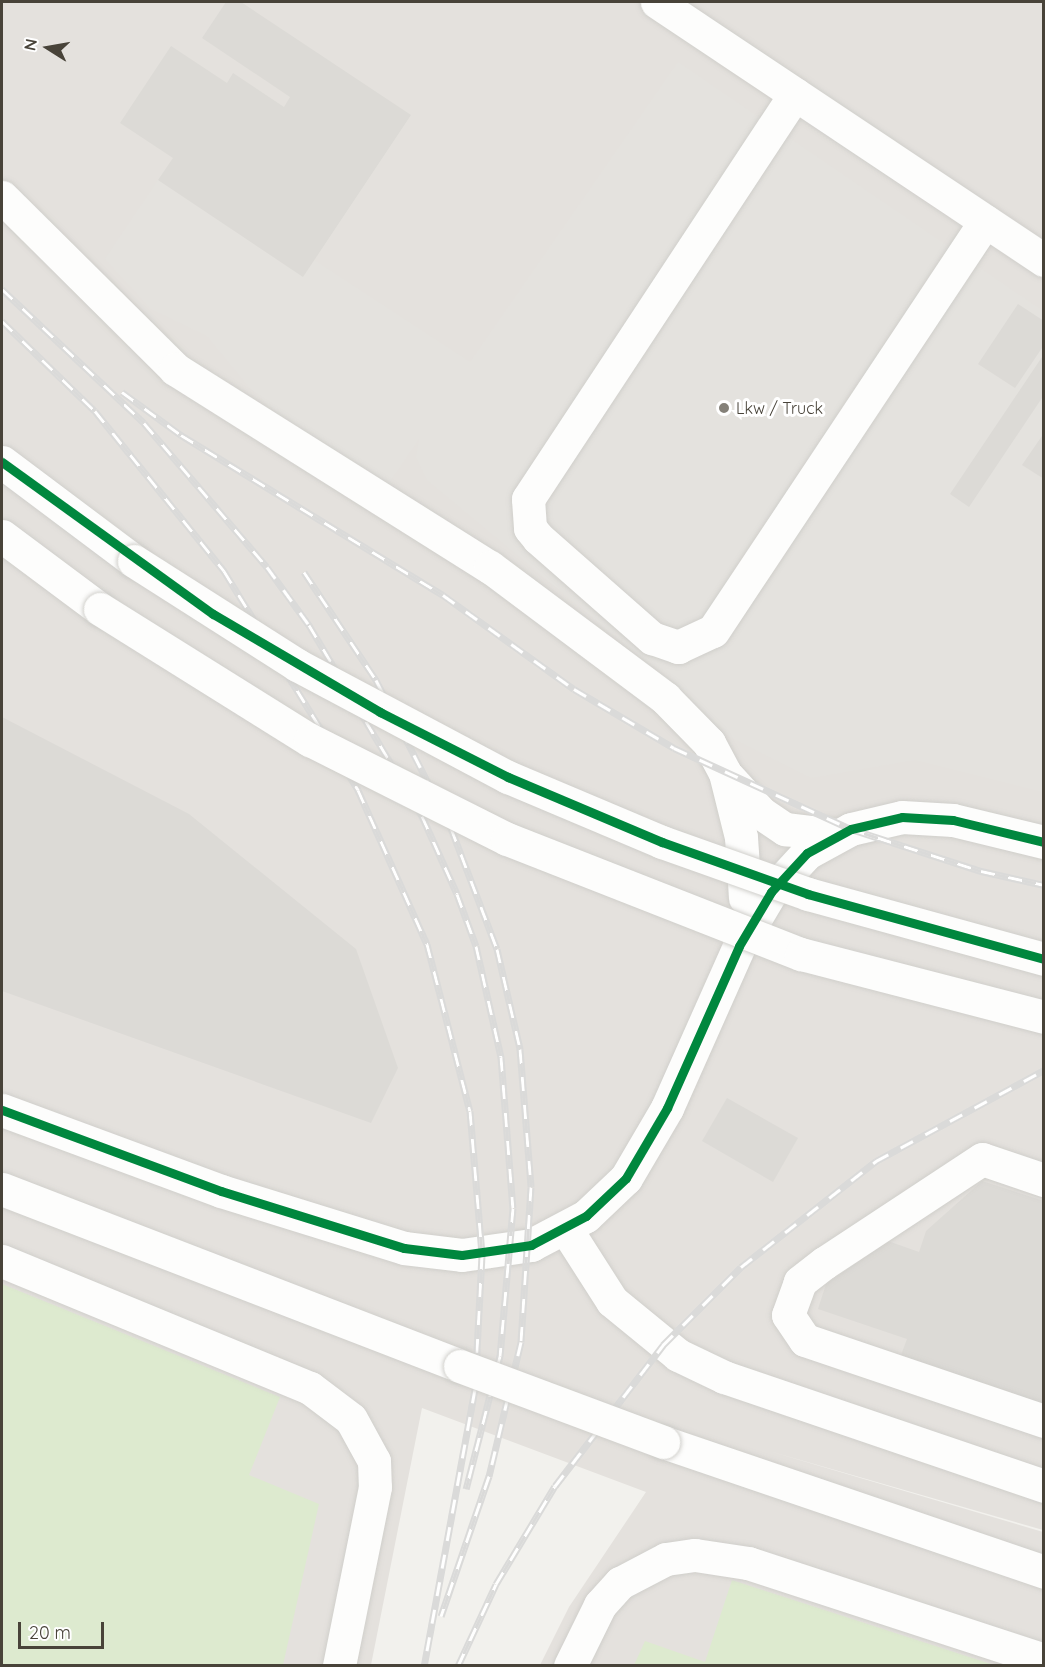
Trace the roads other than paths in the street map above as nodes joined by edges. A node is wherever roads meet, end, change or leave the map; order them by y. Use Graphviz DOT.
graph roads {
  1 [pos="657,2"];
  2 [pos="795,94"];
  3 [pos="2,197"];
  4 [pos="985,221"];
  5 [pos="1044,260"];
  6 [pos="2,462"];
  7 [pos="2,536"];
  8 [pos="725,773"];
  9 [pos="834,835"];
  10 [pos="1044,842"];
  11 [pos="739,946"];
  12 [pos="1044,959"];
  13 [pos="1044,1017"];
  14 [pos="2,1110"];
  15 [pos="1044,1180"];
  16 [pos="2,1189"];
  17 [pos="566,1229"];
  18 [pos="2,1262"];
  19 [pos="1044,1421"];
  20 [pos="1044,1486"];
  21 [pos="1044,1572"];
  22 [pos="1044,1660"];
  23 [pos="339,1665"];
  24 [pos="570,1665"];
  1 -- 2 [label="street"];
  2 -- 4 [label="street"];
  2 -- 4 [label="street"];
  3 -- 8 [label="street"];
  4 -- 5 [label="street"];
  6 -- 12 [label="street, bridge"];
  7 -- 13 [label="street, bridge"];
  8 -- 9 [label="street"];
  8 -- 11 [label="street"];
  9 -- 10 [label="street"];
  9 -- 11 [label="street"];
  11 -- 17 [label="street"];
  14 -- 17 [label="street"];
  15 -- 19 [label="street"];
  16 -- 21 [label="street, bridge"];
  17 -- 20 [label="street"];
  18 -- 23 [label="street"];
  22 -- 24 [label="street"];
}
